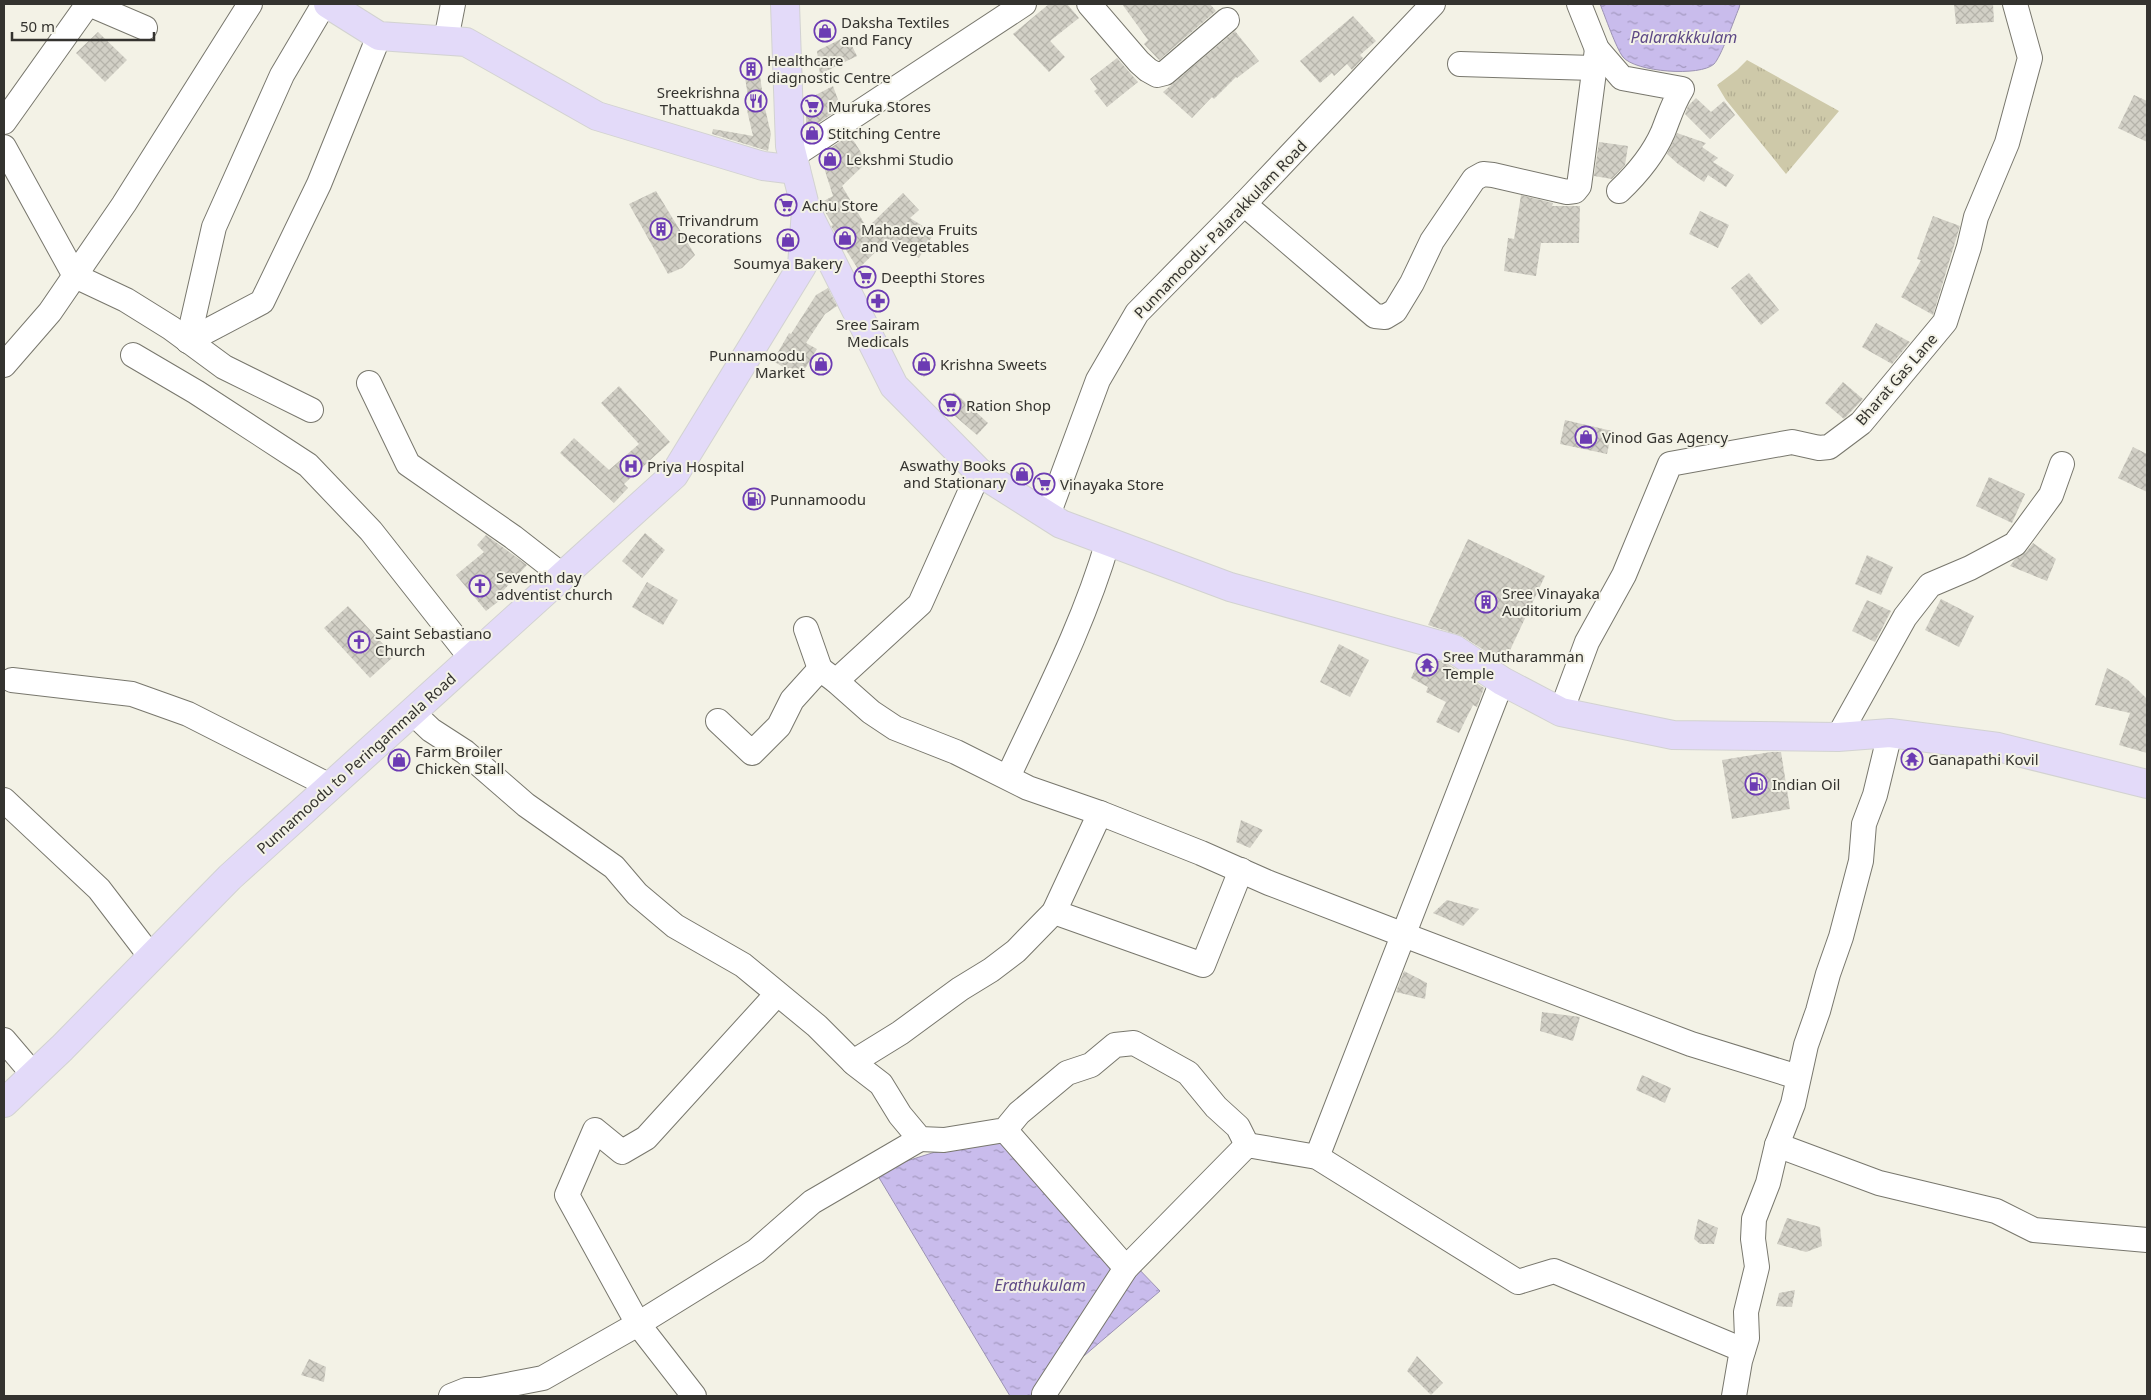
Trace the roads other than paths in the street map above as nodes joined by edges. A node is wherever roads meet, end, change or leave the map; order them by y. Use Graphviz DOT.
graph roads {
  1 [pos="89,4"];
  2 [pos="250,4"];
  3 [pos="324,4"];
  4 [pos="328,4"];
  5 [pos="453,4"];
  6 [pos="785,4"];
  7 [pos="1024,4"];
  8 [pos="1089,4"];
  9 [pos="1433,4"];
  10 [pos="1579,4"];
  11 [pos="2015,4"];
  12 [pos="1227,20"];
  13 [pos="145,28"];
  14 [pos="378,36"];
  15 [pos="446,40"];
  16 [pos="1596,59"];
  17 [pos="1460,64"];
  18 [pos="4,122"];
  19 [pos="4,147"];
  20 [pos="794,163"];
  21 [pos="1619,191"];
  22 [pos="1244,204"];
  23 [pos="806,210"];
  24 [pos="74,276"];
  25 [pos="188,341"];
  26 [pos="133,356"];
  27 [pos="4,365"];
  28 [pos="369,383"];
  29 [pos="310,410"];
  30 [pos="2062,464"];
  31 [pos="979,472"];
  32 [pos="1048,515"];
  33 [pos="1108,542"];
  34 [pos="563,576"];
  35 [pos="806,629"];
  36 [pos="471,658"];
  37 [pos="828,675"];
  38 [pos="12,680"];
  39 [pos="1502,681"];
  40 [pos="412,712"];
  41 [pos="1561,712"];
  42 [pos="718,721"];
  43 [pos="1890,733"];
  44 [pos="1838,737"];
  45 [pos="1008,777"];
  46 [pos="2147,784"];
  47 [pos="330,786"];
  48 [pos="4,800"];
  49 [pos="1100,813"];
  50 [pos="1241,870"];
  51 [pos="1054,912"];
  52 [pos="1404,935"];
  53 [pos="151,957"];
  54 [pos="777,994"];
  55 [pos="4,1040"];
  56 [pos="853,1062"];
  57 [pos="33,1074"];
  58 [pos="1798,1077"];
  59 [pos="4,1103"];
  60 [pos="1005,1130"];
  61 [pos="920,1139"];
  62 [pos="1247,1145"];
  63 [pos="1777,1145"];
  64 [pos="1317,1156"];
  65 [pos="2147,1240"];
  66 [pos="1126,1268"];
  67 [pos="638,1324"];
  68 [pos="1743,1350"];
  69 [pos="1043,1395"];
  70 [pos="451,1396"];
  71 [pos="694,1396"];
  72 [pos="1734,1396"];
  1 -- 13 [label="street"];
  1 -- 18 [label="street"];
  2 -- 24 [label="street"];
  3 -- 25 [label="street"];
  4 -- 14 [label="main road"];
  5 -- 15 [label="street"];
  6 -- 20 [label="main road"];
  7 -- 20 [label="street"];
  8 -- 12 [label="street"];
  9 -- 22 [label="street, Punnamoodu- Palarakkulam Road"];
  10 -- 16 [label="street"];
  11 -- 41 [label="street, Bharat Gas Lane"];
  14 -- 15 [label="main road"];
  14 -- 25 [label="street"];
  15 -- 20 [label="main road"];
  16 -- 17 [label="street"];
  16 -- 21 [label="street"];
  16 -- 22 [label="street"];
  19 -- 24 [label="street"];
  20 -- 23 [label="main road"];
  22 -- 32 [label="street, Punnamoodu- Palarakkulam Road"];
  23 -- 31 [label="main road"];
  23 -- 34 [label="main road, Punnamoodu to Peringammala Road"];
  24 -- 25 [label="street"];
  24 -- 27 [label="street"];
  25 -- 29 [label="street"];
  26 -- 36 [label="street"];
  28 -- 34 [label="street"];
  30 -- 44 [label="street"];
  31 -- 32 [label="main road"];
  31 -- 37 [label="street"];
  32 -- 33 [label="main road"];
  33 -- 39 [label="main road"];
  33 -- 45 [label="street"];
  34 -- 36 [label="main road, Punnamoodu to Peringammala Road"];
  35 -- 37 [label="street"];
  36 -- 40 [label="main road, Punnamoodu to Peringammala Road"];
  37 -- 42 [label="street"];
  37 -- 45 [label="street"];
  38 -- 47 [label="street"];
  39 -- 41 [label="main road"];
  39 -- 52 [label="street"];
  40 -- 47 [label="main road, Punnamoodu to Peringammala Road"];
  40 -- 54 [label="street"];
  41 -- 44 [label="main road"];
  43 -- 44 [label="main road"];
  43 -- 46 [label="main road"];
  43 -- 58 [label="street"];
  45 -- 49 [label="street"];
  47 -- 53 [label="main road, Punnamoodu to Peringammala Road"];
  48 -- 53 [label="street"];
  49 -- 50 [label="street"];
  49 -- 51 [label="street"];
  50 -- 51 [label="street"];
  50 -- 52 [label="street"];
  51 -- 56 [label="street"];
  52 -- 58 [label="street"];
  52 -- 64 [label="street"];
  53 -- 57 [label="main road, Punnamoodu to Peringammala Road"];
  54 -- 56 [label="street"];
  54 -- 67 [label="street"];
  55 -- 57 [label="street"];
  56 -- 61 [label="street"];
  57 -- 59 [label="main road, Punnamoodu to Peringammala Road"];
  58 -- 63 [label="street"];
  60 -- 61 [label="street"];
  60 -- 62 [label="street"];
  60 -- 66 [label="street"];
  61 -- 67 [label="street"];
  62 -- 64 [label="street"];
  62 -- 66 [label="street"];
  63 -- 65 [label="street"];
  63 -- 68 [label="street"];
  64 -- 68 [label="street"];
  66 -- 69 [label="street"];
  67 -- 70 [label="street"];
  67 -- 71 [label="street"];
  68 -- 72 [label="street"];
}
